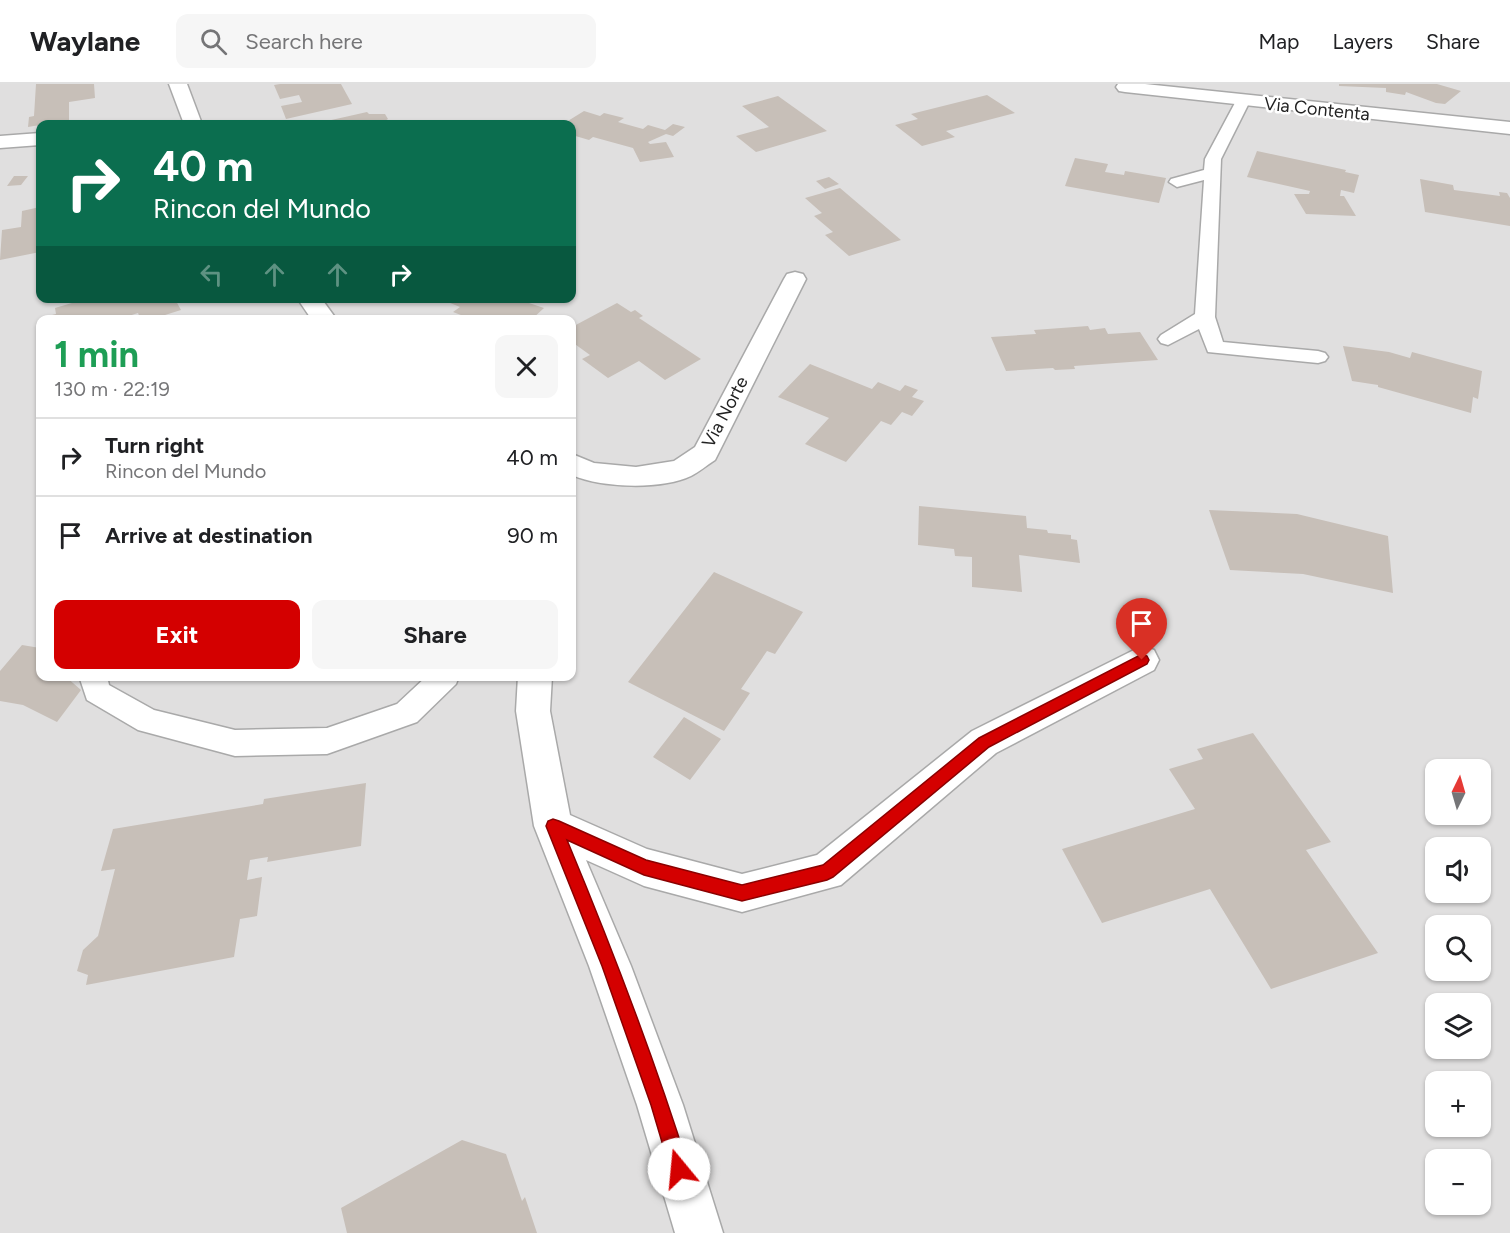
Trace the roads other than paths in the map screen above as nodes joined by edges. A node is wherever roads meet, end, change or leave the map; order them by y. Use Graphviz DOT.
graph roads {
  1 [pos="178,84"];
  2 [pos="1125,87"];
  3 [pos="1243,100"];
  4 [pos="192,120"];
  5 [pos="1510,128"];
  6 [pos="36,139"];
  7 [pos="0,142"];
  8 [pos="1213,173"];
  9 [pos="1177,182"];
  10 [pos="795,279"];
  11 [pos="312,303"];
  12 [pos="321,315"];
  13 [pos="1205,317"];
  14 [pos="1168,339"];
  15 [pos="1318,357"];
  16 [pos="576,466"];
  17 [pos="1142,660"];
  18 [pos="94,681"];
  19 [pos="441,681"];
  20 [pos="535,681"];
  21 [pos="553,826"];
  22 [pos="699,1233"];
  1 -- 4 [label="street"];
  2 -- 3 [label="street, Via Contenta"];
  3 -- 5 [label="street, Via Contenta"];
  3 -- 8 [label="lane"];
  6 -- 7 [label="street"];
  8 -- 9 [label="lane"];
  8 -- 13 [label="lane"];
  10 -- 16 [label="street, Via Norte"];
  11 -- 12 [label="street"];
  13 -- 14 [label="lane"];
  13 -- 15 [label="lane"];
  17 -- 21 [label="street"];
  18 -- 19 [label="lane"];
  20 -- 21 [label="street"];
  21 -- 22 [label="street"];
}
